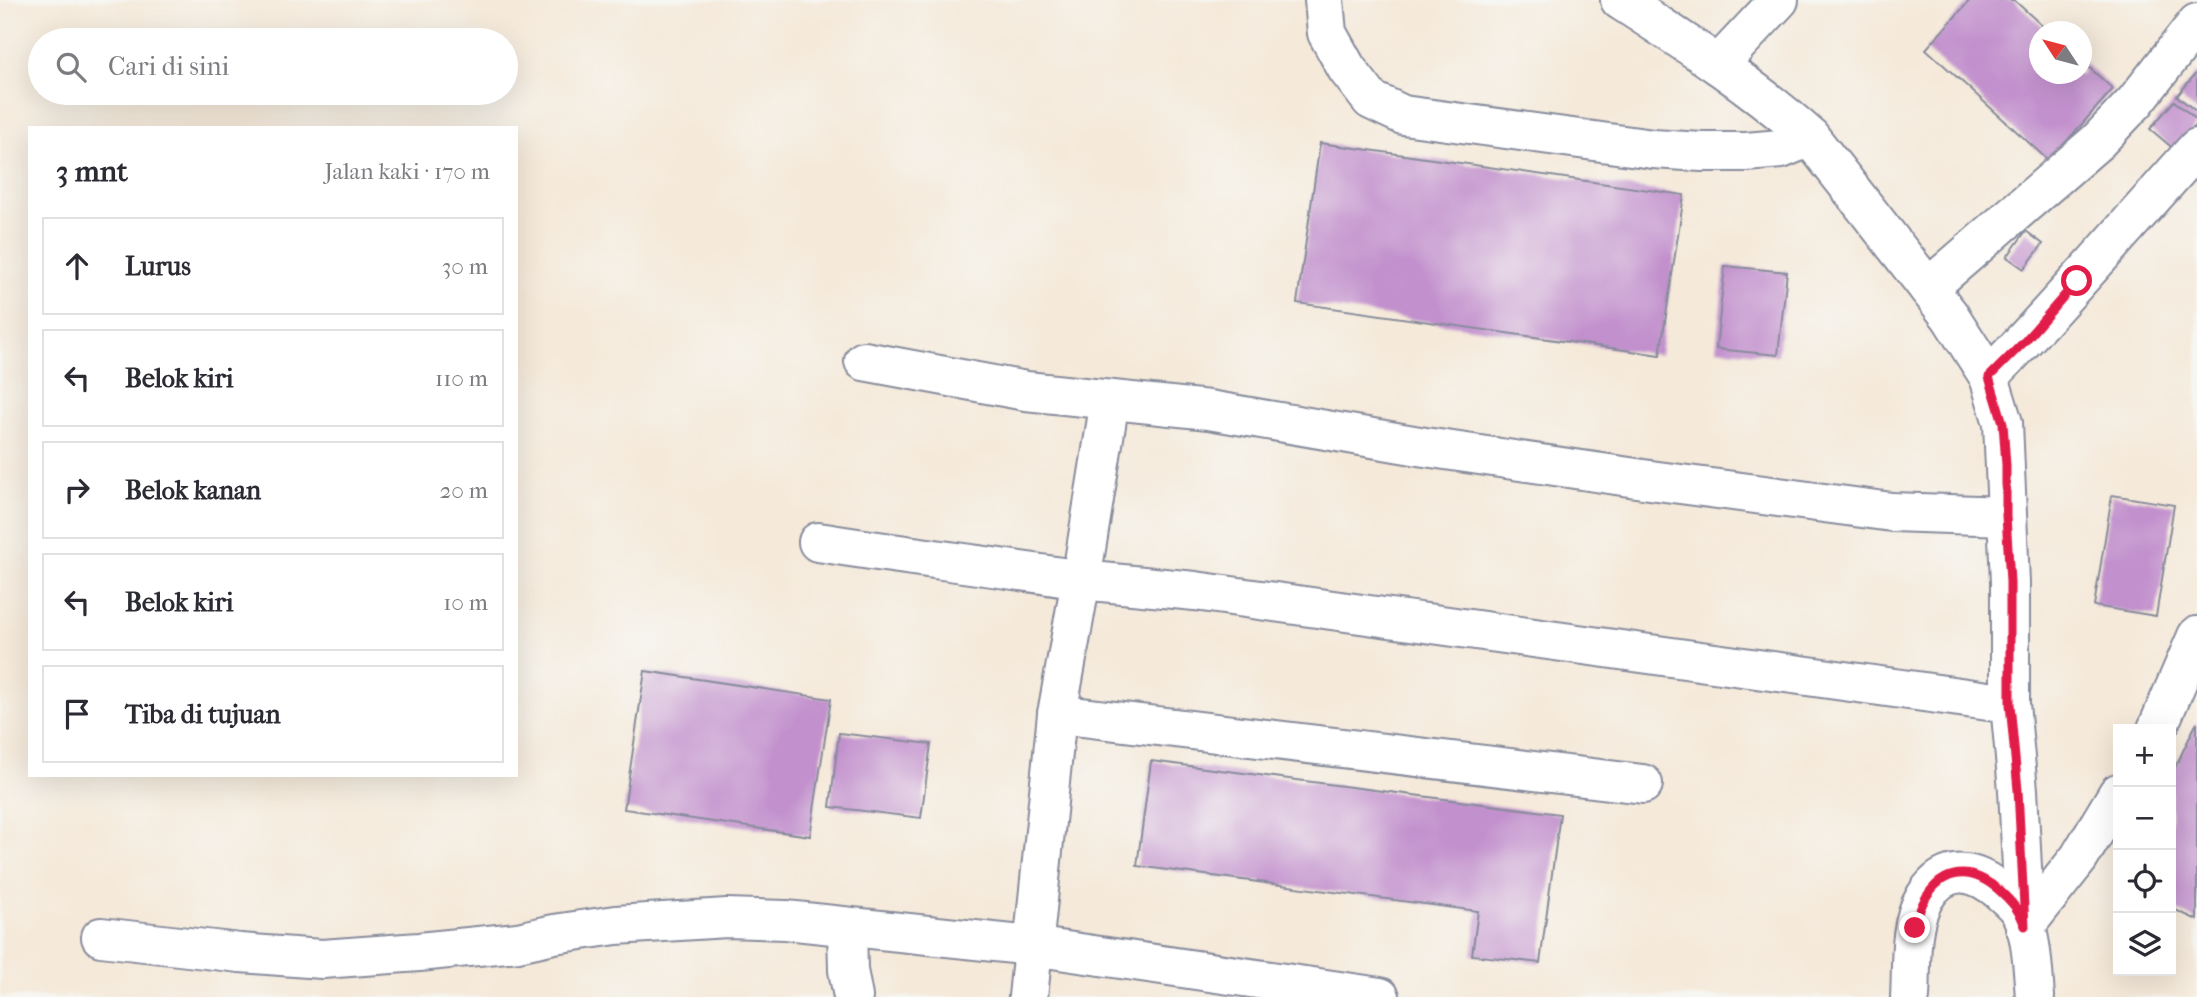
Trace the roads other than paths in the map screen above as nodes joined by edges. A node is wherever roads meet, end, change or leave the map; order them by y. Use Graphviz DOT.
graph roads {
  1 [pos="1324,0"];
  2 [pos="1620,0"];
  3 [pos="1767,4"];
  4 [pos="2197,23"];
  5 [pos="1718,65"];
  6 [pos="1810,136"];
  7 [pos="2197,148"];
  8 [pos="1928,288"];
  9 [pos="864,361"];
  10 [pos="1989,377"];
  11 [pos="1110,400"];
  12 [pos="2006,516"];
  13 [pos="818,542"];
  14 [pos="1081,580"];
  15 [pos="2195,649"];
  16 [pos="2010,704"];
  17 [pos="1057,714"];
  18 [pos="2159,724"];
  19 [pos="1643,784"];
  20 [pos="2113,801"];
  21 [pos="2025,926"];
  22 [pos="847,928"];
  23 [pos="101,937"];
  24 [pos="1032,946"];
  25 [pos="853,997"];
  26 [pos="1028,997"];
  27 [pos="1380,997"];
  28 [pos="1910,997"];
  29 [pos="2035,997"];
  1 -- 6 [label="lane"];
  2 -- 5 [label="lane"];
  3 -- 5 [label="lane"];
  4 -- 8 [label="lane"];
  5 -- 6 [label="lane"];
  6 -- 8 [label="lane"];
  7 -- 10 [label="lane"];
  8 -- 10 [label="lane"];
  9 -- 11 [label="lane"];
  10 -- 12 [label="lane"];
  11 -- 12 [label="lane"];
  11 -- 14 [label="lane"];
  12 -- 16 [label="lane"];
  13 -- 14 [label="lane"];
  14 -- 16 [label="lane"];
  14 -- 17 [label="lane"];
  15 -- 18 [label="lane"];
  16 -- 21 [label="lane"];
  17 -- 19 [label="lane"];
  17 -- 24 [label="lane"];
  20 -- 21 [label="lane"];
  21 -- 28 [label="lane"];
  21 -- 29 [label="lane"];
  22 -- 23 [label="lane"];
  22 -- 24 [label="lane"];
  22 -- 25 [label="lane"];
  24 -- 26 [label="lane"];
  24 -- 27 [label="lane"];
}
